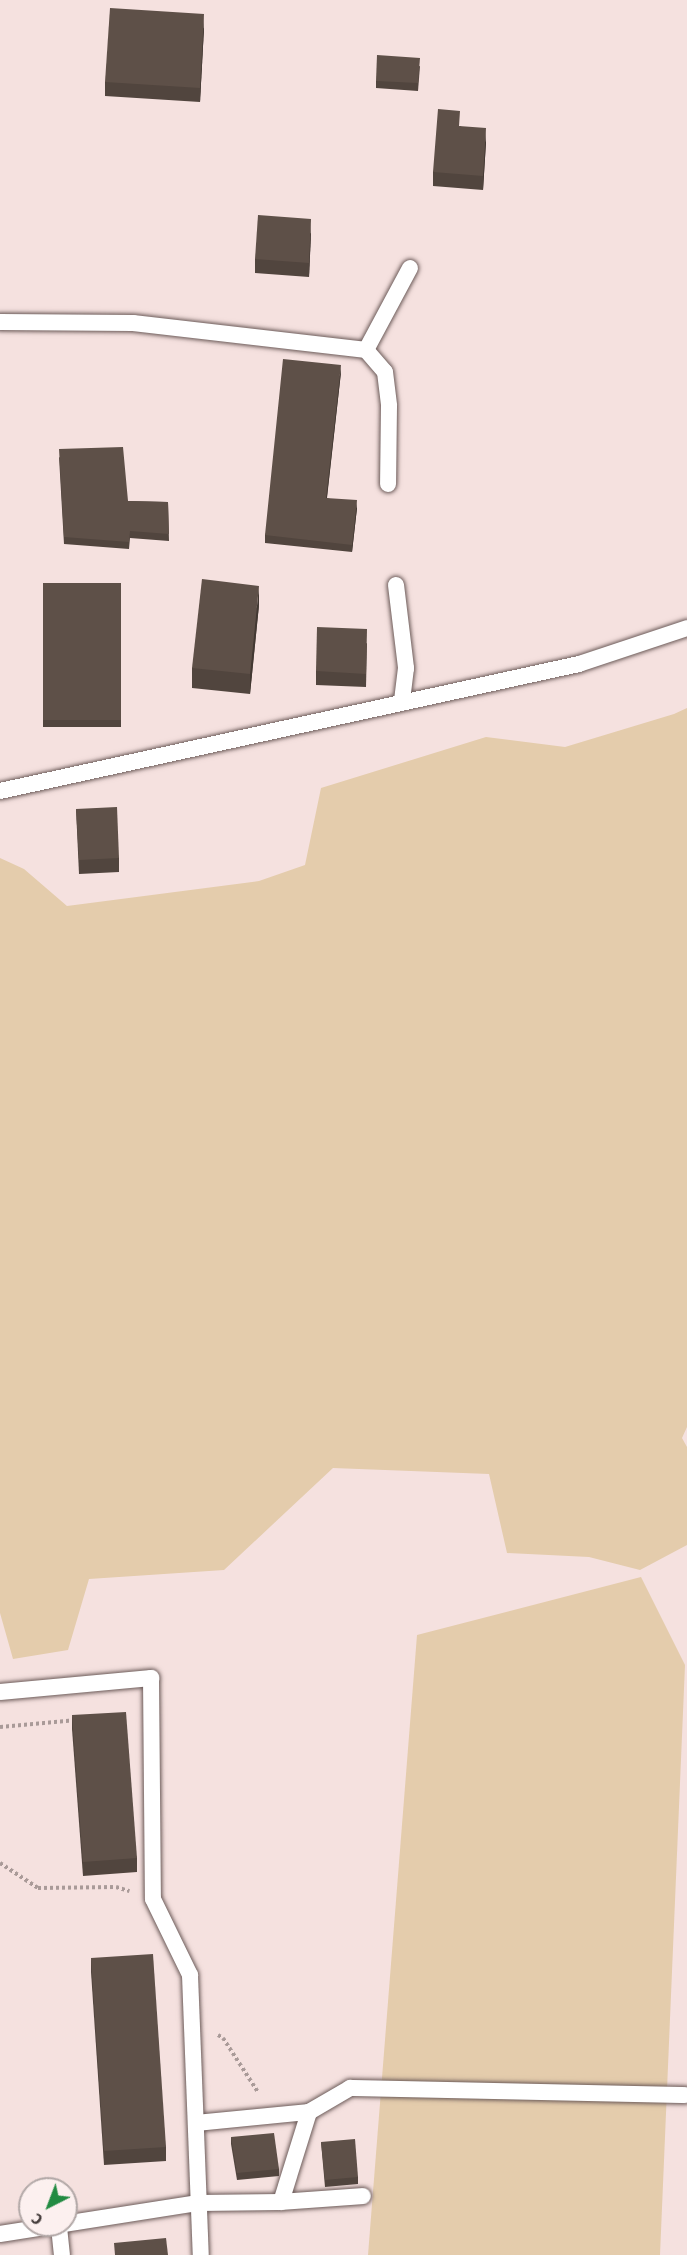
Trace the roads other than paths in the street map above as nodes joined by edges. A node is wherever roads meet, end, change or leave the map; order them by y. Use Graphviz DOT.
graph roads {
  1 [pos="410,268"];
  2 [pos="0,322"];
  3 [pos="366,350"];
  4 [pos="388,484"];
  5 [pos="396,585"];
  6 [pos="687,628"];
  7 [pos="402,703"];
  8 [pos="0,790"];
  9 [pos="0,1692"];
  10 [pos="685,2095"];
  11 [pos="309,2112"];
  12 [pos="196,2123"];
  13 [pos="363,2196"];
  14 [pos="281,2202"];
  15 [pos="199,2203"];
  16 [pos="78,2224"];
  17 [pos="18,2232"];
  18 [pos="0,2234"];
  19 [pos="59,2237"];
  20 [pos="62,2255"];
  21 [pos="201,2255"];
  1 -- 3 [label="lane"];
  2 -- 3 [label="lane"];
  3 -- 4 [label="lane"];
  5 -- 7 [label="lane"];
  6 -- 7 [label="lane"];
  7 -- 8 [label="lane"];
  9 -- 12 [label="lane"];
  10 -- 11 [label="lane"];
  11 -- 12 [label="lane"];
  11 -- 14 [label="lane"];
  12 -- 15 [label="lane"];
  13 -- 14 [label="lane"];
  14 -- 15 [label="lane"];
  15 -- 16 [label="lane"];
  15 -- 21 [label="lane"];
  17 -- 18 [label="lane"];
  19 -- 20 [label="lane"];
}
